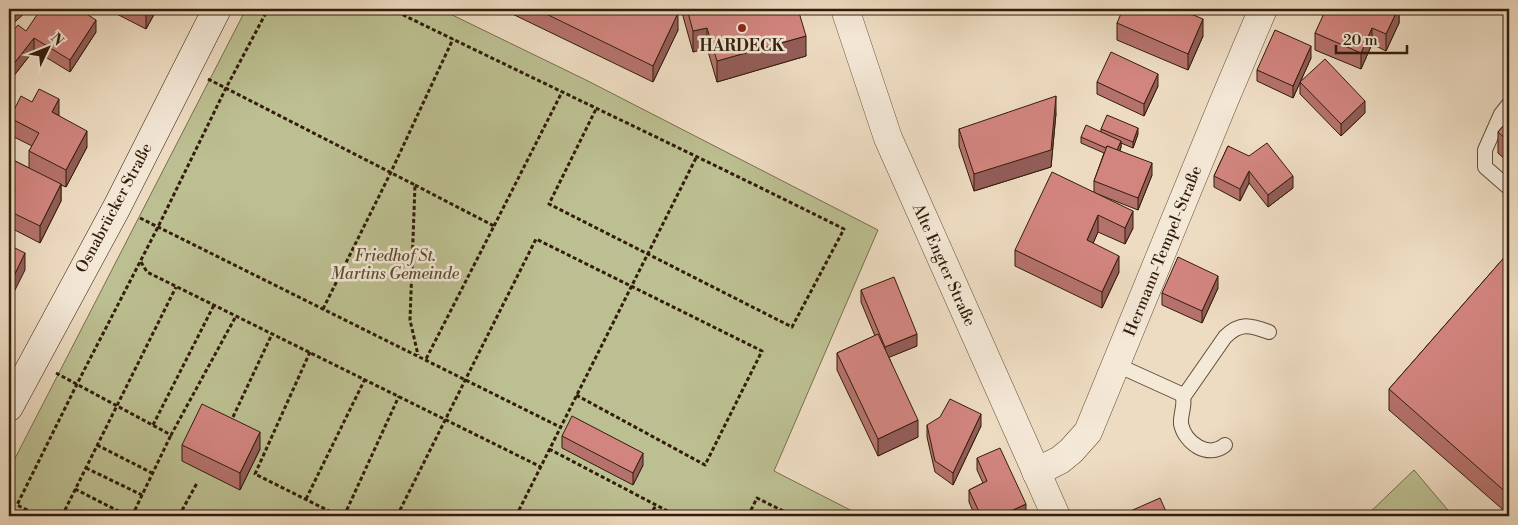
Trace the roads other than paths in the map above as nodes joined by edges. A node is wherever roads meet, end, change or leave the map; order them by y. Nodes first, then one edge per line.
1 (217, 9) edge
2 (845, 9) edge
3 (1263, 9) edge
4 (1509, 104) edge
5 (1509, 188) edge
6 (1269, 332) dead end
7 (1117, 365) junction
8 (1184, 396) junction
9 (9, 407) edge
10 (1225, 445) dead end
11 (1036, 472) junction
12 (1056, 516) edge

1 - 9 street, Osnabrücker Straße
2 - 11 street, Alte Engter Straße
3 - 7 street, Hermann-Tempel-Straße
4 - 5 lane
6 - 8 lane
7 - 8 lane
7 - 11 street, Hermann-Tempel-Straße
8 - 10 lane
11 - 12 street, Alte Engter Straße

